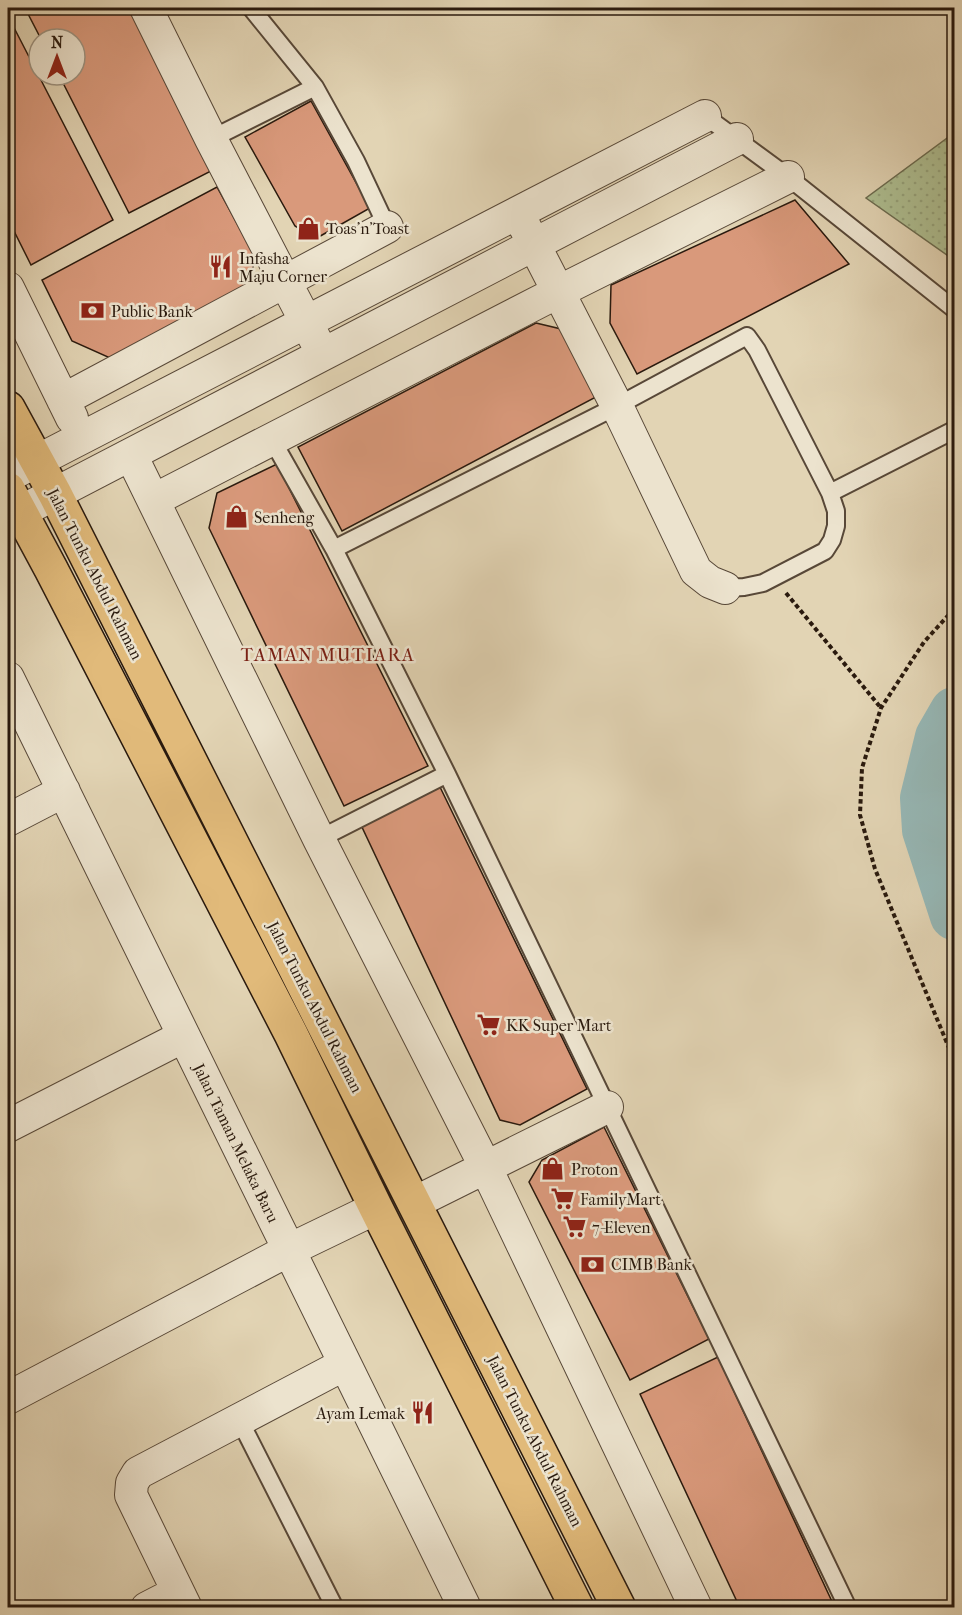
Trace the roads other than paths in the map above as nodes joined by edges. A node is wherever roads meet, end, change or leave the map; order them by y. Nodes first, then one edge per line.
1 (146, 8) edge
2 (251, 8) edge
3 (315, 87) junction
4 (705, 116) joint
5 (211, 139) junction
6 (736, 139) junction
7 (788, 177) junction
8 (518, 213) junction
9 (387, 227) joint
10 (534, 245) junction
11 (285, 281) junction
12 (8, 288) edge
13 (558, 292) junction
14 (954, 309) edge
15 (306, 322) junction
16 (323, 355) junction
17 (63, 400) junction
18 (617, 406) junction
19 (8, 408) edge
20 (954, 430) edge
21 (82, 438) junction
22 (271, 438) junction
23 (131, 454) junction
24 (37, 461) junction
25 (8, 476) edge
26 (830, 492) junction
27 (55, 494) junction
28 (154, 500) junction
29 (12, 504) edge
30 (334, 549) junction
31 (725, 588) joint
32 (9, 685) edge
33 (447, 774) junction
34 (64, 791) junction
35 (8, 820) edge
36 (319, 839) junction
37 (184, 1036) junction
38 (608, 1107) junction
39 (8, 1126) edge
40 (486, 1168) junction
41 (414, 1203) junction
42 (376, 1208) junction
43 (289, 1251) junction
44 (345, 1364) junction
45 (8, 1398) edge
46 (239, 1419) junction
47 (182, 1600) edge
48 (147, 1608) edge
49 (335, 1608) edge
50 (465, 1608) edge
51 (577, 1608) edge
52 (620, 1608) edge
53 (696, 1608) edge
54 (848, 1608) edge

1 - 5 street
2 - 3 lane
3 - 5 lane
3 - 9 lane
4 - 6 lane
4 - 8 street
5 - 11 street
6 - 7 lane
6 - 10 street
7 - 13 street
7 - 14 lane
8 - 10 street
8 - 15 street
9 - 11 street
10 - 13 street
10 - 16 street
11 - 15 street
11 - 17 street
12 - 17 street
13 - 18 street
13 - 22 street
15 - 16 street
15 - 21 street
16 - 23 street
17 - 21 street
18 - 26 lane
18 - 30 lane
18 - 31 street
19 - 24 main road, Jalan Tunku Abdul Rahman
20 - 26 lane
21 - 24 street
22 - 28 street
22 - 30 lane
23 - 27 street
23 - 28 street
24 - 25 street
24 - 27 main road, Jalan Tunku Abdul Rahman
26 - 31 lane
27 - 29 street
27 - 41 main road, Jalan Tunku Abdul Rahman
28 - 36 street
29 - 42 main road, Jalan Tunku Abdul Rahman
30 - 33 lane
32 - 34 street, Jalan Taman Melaka Baru
33 - 36 lane
33 - 38 lane
34 - 35 street
34 - 37 street, Jalan Taman Melaka Baru
36 - 40 street
37 - 39 street
37 - 43 street, Jalan Taman Melaka Baru
38 - 40 street
38 - 54 lane
40 - 41 street
40 - 53 street
41 - 52 main road, Jalan Tunku Abdul Rahman
42 - 43 street
42 - 51 main road, Jalan Tunku Abdul Rahman
43 - 44 street, Jalan Taman Melaka Baru
43 - 45 street
44 - 46 street
44 - 50 street, Jalan Taman Melaka Baru
46 - 47 street
46 - 49 lane
47 - 48 street

